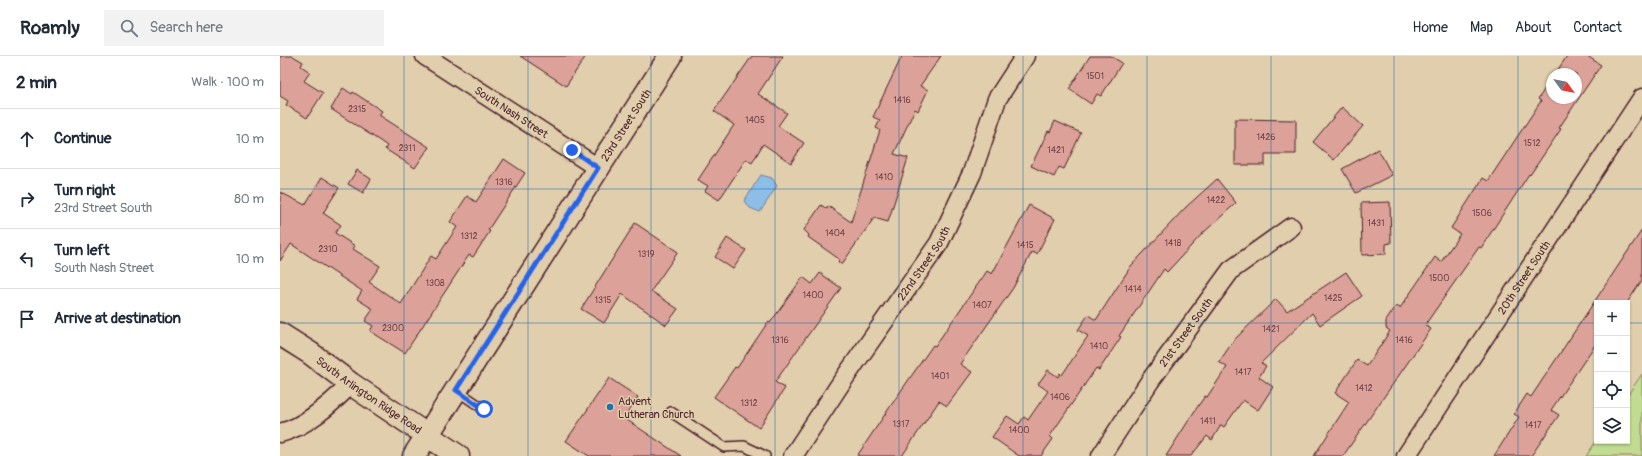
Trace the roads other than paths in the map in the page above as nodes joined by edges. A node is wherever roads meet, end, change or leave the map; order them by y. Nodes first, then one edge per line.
1 (425, 56) edge
2 (670, 56) edge
3 (1025, 56) edge
4 (1642, 98) edge
5 (598, 168) junction
6 (1291, 227) dead end
7 (280, 334) edge
8 (351, 384) junction
9 (456, 390) junction
10 (484, 409) dead end
11 (671, 412) dead end
12 (280, 434) edge
13 (427, 435) junction
14 (414, 456) edge
15 (458, 456) edge
16 (765, 456) edge
17 (793, 456) edge
18 (1101, 456) edge
19 (1406, 456) edge

1 - 5 street, South Nash Street
2 - 5 street, 23rd Street South
3 - 17 street, 22nd Street South
4 - 19 street, 20th Street South
5 - 9 street, 23rd Street South
6 - 18 street, 21st Street South
7 - 8 street, South Arlington Ridge Road
8 - 12 street
8 - 13 street, South Arlington Ridge Road
9 - 10 lane
9 - 13 street, 23rd Street South
11 - 16 lane
13 - 14 street, 23rd Street South
13 - 15 street, South Arlington Ridge Road

